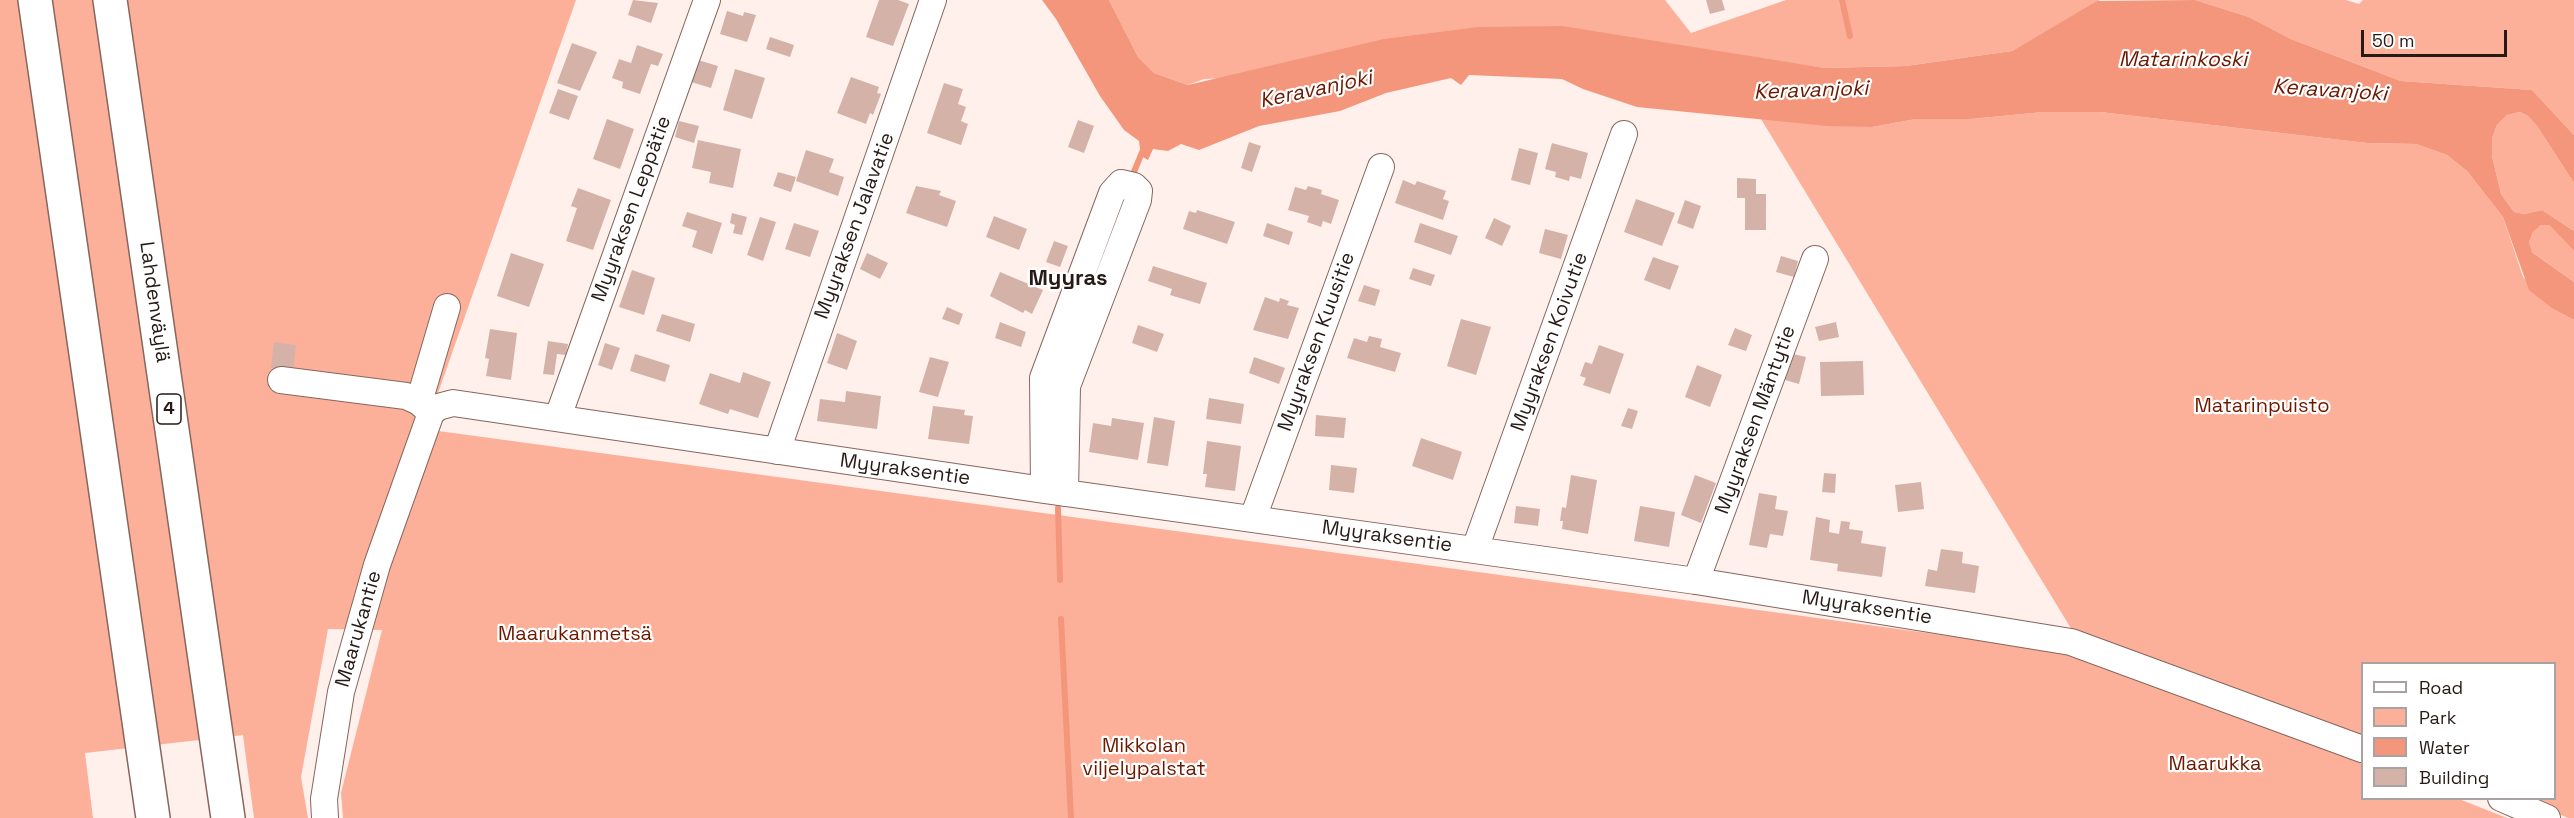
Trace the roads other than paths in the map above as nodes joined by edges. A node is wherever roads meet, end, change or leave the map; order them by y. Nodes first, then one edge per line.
1 (34, 0) edge
2 (110, 0) edge
3 (707, 0) edge
4 (933, 0) edge
5 (1624, 134) dead end
6 (1381, 166) dead end
7 (1815, 259) dead end
8 (447, 307) dead end
9 (281, 380) dead end
10 (425, 408) junction
11 (558, 417) junction
12 (777, 451) junction
13 (1055, 491) junction
14 (1254, 518) junction
15 (1474, 549) junction
16 (1696, 581) junction
17 (2361, 749) edge
18 (2506, 800) edge
19 (153, 818) edge
20 (228, 818) edge
21 (325, 818) edge
22 (2547, 818) edge

1 - 19 highway
2 - 20 highway, Lahdenväylä / 4
3 - 11 street, Myyraksen Leppätie
4 - 12 street, Myyraksen Jalavatie
5 - 15 street, Myyraksen Koivutie
6 - 14 street, Myyraksen Kuusitie
7 - 16 street, Myyraksen Mäntytie
8 - 10 street
9 - 10 street
10 - 11 street, Myyraksentie
10 - 21 street, Maarukantie
11 - 12 street, Myyraksentie
12 - 13 street, Myyraksentie
13 - 13 street
13 - 14 street, Myyraksentie
14 - 15 street, Myyraksentie
15 - 16 street, Myyraksentie
16 - 17 street, Myyraksentie
18 - 22 street

